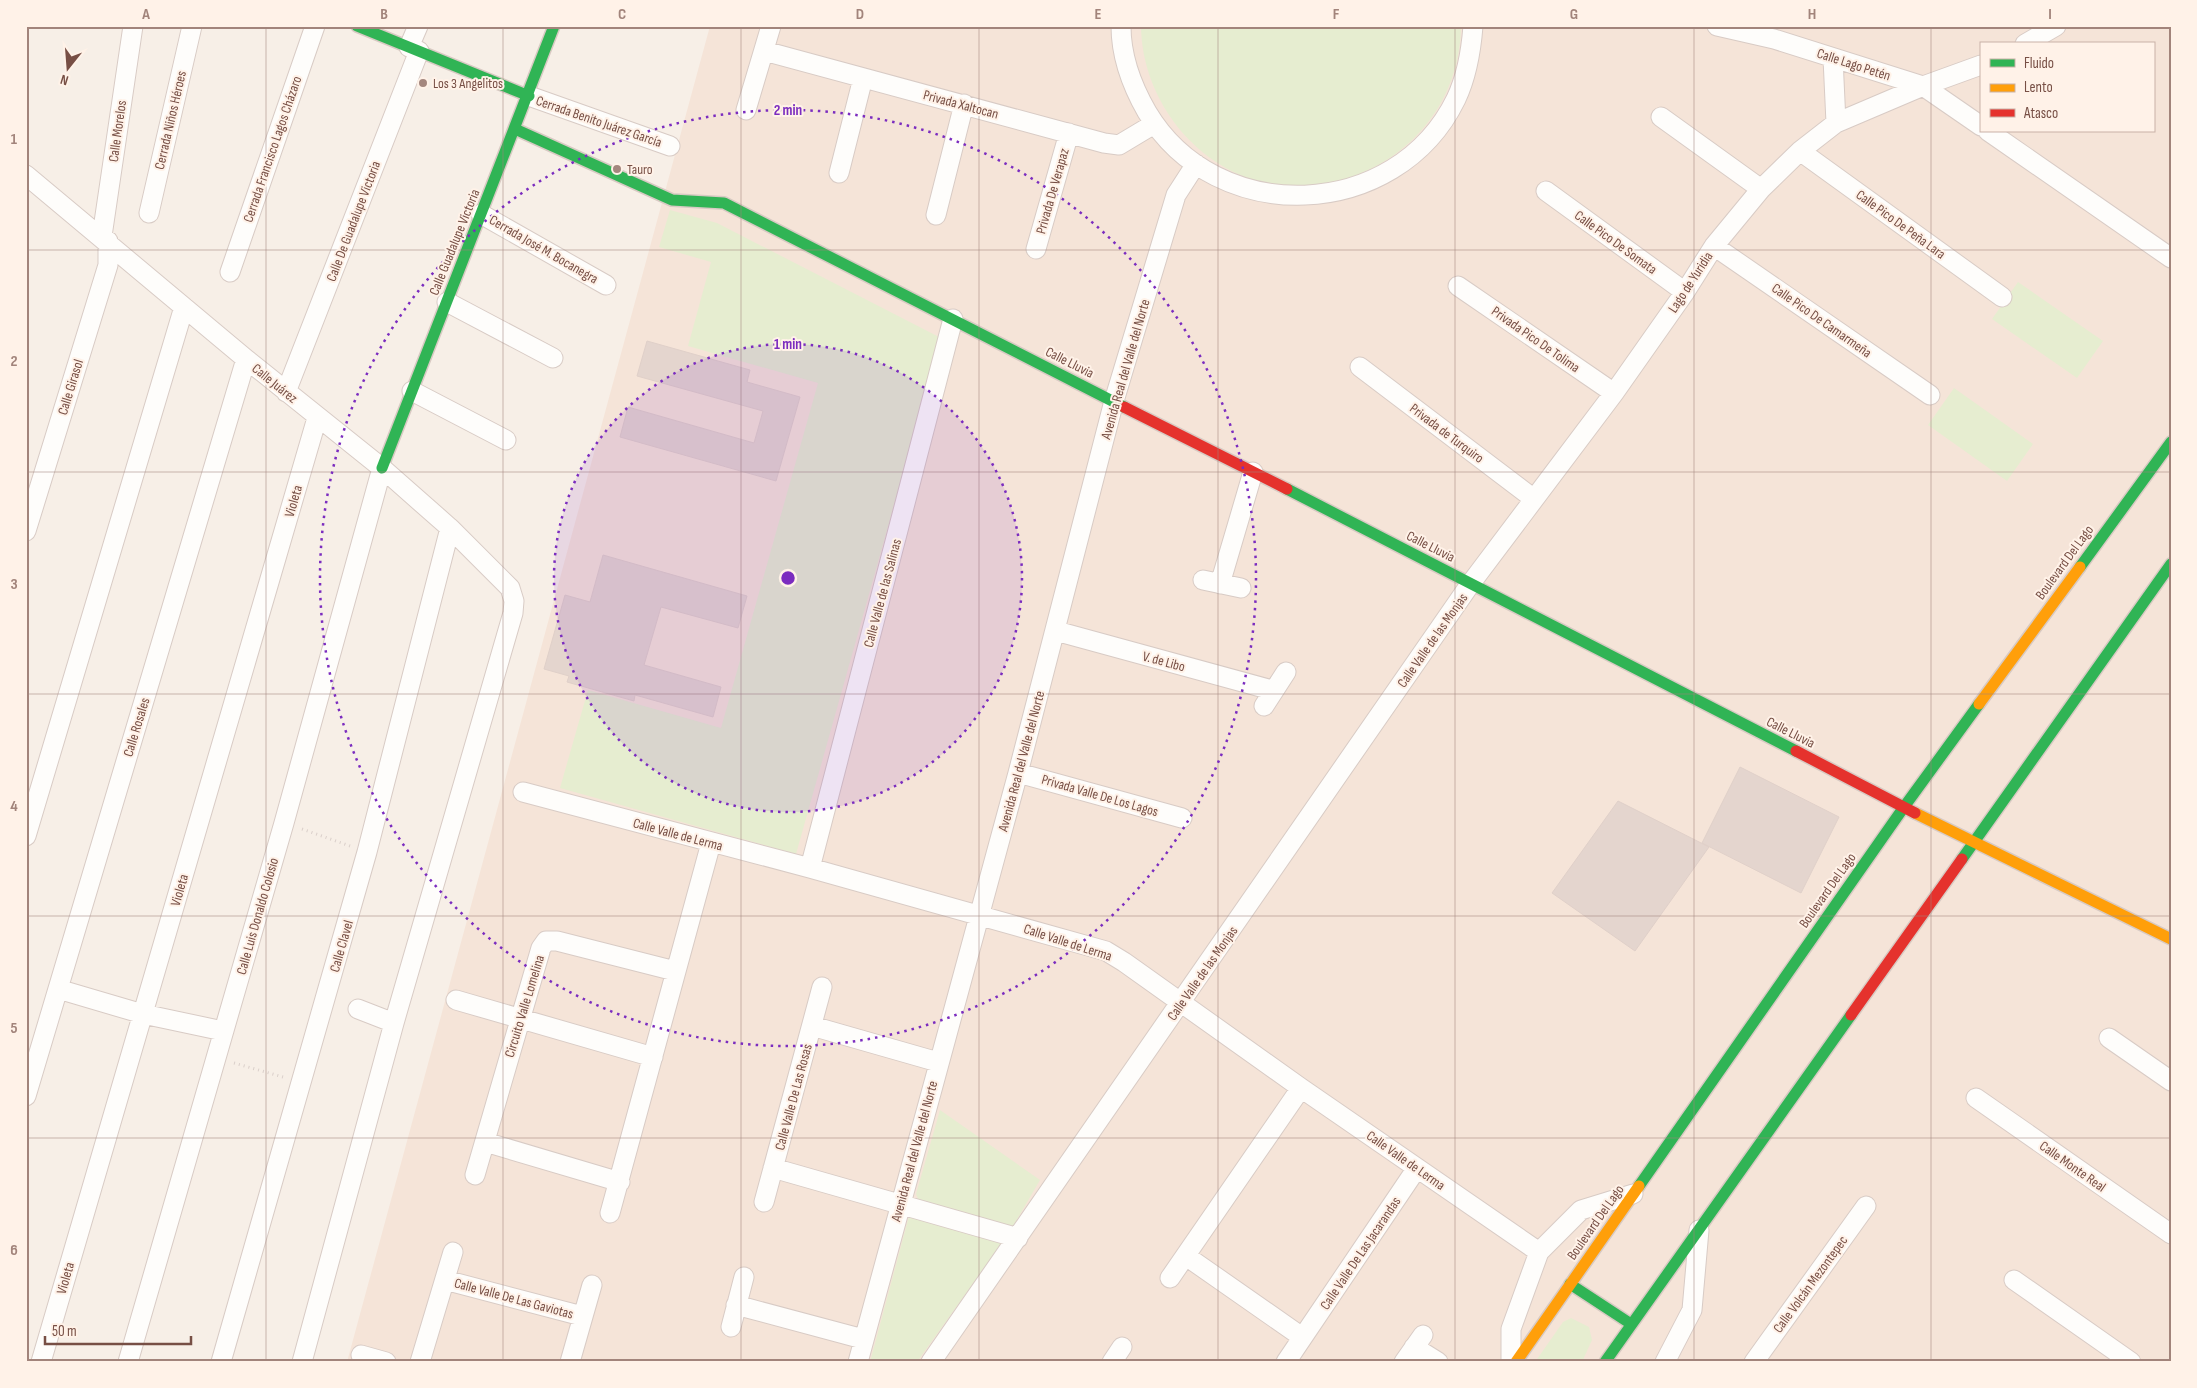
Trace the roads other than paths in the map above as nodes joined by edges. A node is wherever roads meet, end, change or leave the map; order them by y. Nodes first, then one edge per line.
1 (133, 26) edge
2 (192, 26) edge
3 (315, 26) edge
4 (357, 26) edge
5 (418, 26) edge
6 (554, 26) edge
7 (771, 26) edge
8 (1473, 26) edge
9 (1717, 26) edge
10 (2056, 26) edge
11 (1118, 27) edge
12 (1776, 33) edge
13 (2028, 42) edge
14 (414, 49) junction
15 (764, 51) junction
16 (1833, 58) junction
17 (1980, 65) edge
18 (863, 78) junction
19 (1922, 86) junction
20 (528, 96) junction
21 (964, 104) junction
22 (746, 110) dead end
23 (1661, 118) dead end
24 (1836, 123) junction
25 (1154, 124) junction
26 (1980, 125) edge
27 (515, 129) junction
28 (1989, 132) edge
29 (1069, 133) junction
30 (670, 146) dead end
31 (1800, 151) junction
32 (1196, 164) junction
33 (839, 173) dead end
34 (26, 175) edge
35 (1761, 189) junction
36 (1546, 191) dead end
37 (149, 213) dead end
38 (482, 214) junction
39 (936, 214) dead end
40 (105, 239) junction
41 (1714, 246) junction
42 (1036, 249) dead end
43 (2171, 258) edge
44 (230, 272) dead end
45 (606, 285) dead end
46 (1458, 286) dead end
47 (1685, 292) junction
48 (2002, 297) dead end
49 (447, 302) junction
50 (184, 307) junction
51 (953, 319) junction
52 (553, 358) dead end
53 (246, 359) junction
54 (1360, 366) dead end
55 (412, 391) junction
56 (286, 392) junction
57 (1614, 393) junction
58 (1930, 395) dead end
59 (1114, 401) junction
60 (317, 418) junction
61 (506, 440) dead end
62 (2171, 442) edge
63 (382, 468) junction
64 (1253, 472) junction
65 (1534, 499) junction
66 (450, 528) junction
67 (26, 532) edge
68 (2171, 564) edge
69 (1472, 583) junction
70 (1241, 588) dead end
71 (1056, 631) junction
72 (1286, 672) dead end
73 (1018, 773) junction
74 (523, 792) dead end
75 (1904, 807) junction
76 (1182, 818) dead end
77 (26, 836) edge
78 (1974, 841) junction
79 (711, 843) junction
80 (810, 868) junction
81 (980, 915) junction
82 (2171, 939) edge
83 (676, 971) junction
84 (822, 987) dead end
85 (58, 989) junction
86 (456, 1000) dead end
87 (1181, 1002) junction
88 (358, 1009) dead end
89 (143, 1014) junction
90 (519, 1019) junction
91 (394, 1023) junction
92 (812, 1026) junction
93 (223, 1031) junction
94 (2109, 1038) dead end
95 (653, 1058) junction
96 (938, 1062) junction
97 (2171, 1081) edge
98 (1301, 1088) junction
99 (26, 1096) edge
100 (1976, 1098) dead end
101 (485, 1142) junction
102 (773, 1168) junction
103 (1417, 1168) junction
104 (475, 1175) dead end
105 (620, 1182) junction
106 (1633, 1194) junction
107 (764, 1202) dead end
108 (900, 1204) junction
109 (1866, 1206) dead end
110 (610, 1213) dead end
111 (1700, 1226) junction
112 (2171, 1234) edge
113 (1018, 1238) junction
114 (452, 1252) dead end
115 (1539, 1252) junction
116 (1186, 1256) junction
117 (744, 1278) dead end
118 (1170, 1278) dead end
119 (445, 1280) junction
120 (2014, 1280) dead end
121 (1570, 1284) junction
122 (592, 1285) dead end
123 (736, 1305) junction
124 (582, 1316) junction
125 (1631, 1324) junction
126 (731, 1327) dead end
127 (1302, 1337) junction
128 (864, 1339) junction
129 (1414, 1348) edge
130 (361, 1355) dead end
131 (1668, 1361) edge
132 (41, 1362) edge
133 (128, 1362) edge
134 (221, 1362) edge
135 (302, 1362) edge
136 (386, 1362) edge
137 (420, 1362) edge
138 (570, 1362) edge
139 (858, 1362) edge
140 (931, 1362) edge
141 (1286, 1362) edge
142 (1438, 1362) edge
143 (1511, 1362) edge
144 (1516, 1362) edge
145 (1605, 1362) edge
146 (1754, 1362) edge
147 (2131, 1362) edge

1 - 40 street, Calle Morelos
2 - 37 street, Cerrada Niños Héroes
3 - 44 street, Cerrada Francisco Lagos Cházaro
4 - 14 street
5 - 14 street, Calle De Guadalupe Victoria
6 - 20 street, Calle Guadalupe Victoria
7 - 15 street
8 - 32 street
9 - 12 street, Calle Lago Petén
10 - 13 street
11 - 25 street
12 - 16 street, Calle Lago Petén
14 - 20 street
14 - 56 street, Calle De Guadalupe Victoria
15 - 18 street, Privada Xaltocan
15 - 22 street
16 - 19 street, Calle Lago Petén
16 - 24 street
17 - 19 street, Lago de Yuridia
18 - 21 street, Privada Xaltocan
18 - 33 street
19 - 24 street, Lago de Yuridia
19 - 26 street, Calle Lago Petén
20 - 27 street, Calle Guadalupe Victoria
20 - 30 street, Cerrada Benito Juárez García
21 - 29 street, Privada Xaltocan
21 - 39 street
23 - 35 street
24 - 31 street, Lago de Yuridia
25 - 29 street, Privada Xaltocan
25 - 32 street
27 - 38 street, Calle Guadalupe Victoria
27 - 51 street, Calle Lluvia
28 - 43 street
29 - 42 street, Privada De Verapaz
31 - 35 street, Lago de Yuridia
31 - 48 street, Calle Pico De Peña Lara
32 - 59 street, Avenida Real del Valle del Norte
34 - 40 street, Calle Juárez
35 - 41 street, Lago de Yuridia
36 - 47 street, Calle Pico De Somata
38 - 45 street, Cerrada José M. Bocanegra
38 - 49 street, Calle Guadalupe Victoria
40 - 50 street, Calle Juárez
40 - 67 street, Calle Girasol
41 - 47 street, Lago de Yuridia
41 - 58 street, Calle Pico De Camarmeña
46 - 57 street, Privada Pico De Tolima
47 - 57 street, Lago de Yuridia
49 - 52 street
49 - 55 street, Calle Guadalupe Victoria
50 - 53 street, Calle Juárez
50 - 77 street
51 - 59 street, Calle Lluvia
51 - 80 street, Calle Valle de las Salinas
53 - 56 street, Calle Juárez
53 - 85 street, Calle Rosales
54 - 65 street, Privada de Turquiro
55 - 61 street
55 - 63 street, Calle Guadalupe Victoria
56 - 60 street, Calle Juárez
57 - 65 street, Lago de Yuridia
59 - 64 street, Calle Lluvia
59 - 71 street, Avenida Real del Valle del Norte
60 - 63 street, Calle Juárez
60 - 89 street, Violeta
62 - 75 street, Boulevard Del Lago
63 - 66 street, Calle Juárez
63 - 93 street, Calle Luis Donaldo Colosio
64 - 69 street, Calle Lluvia
64 - 70 street
65 - 69 street, Lago de Yuridia
66 - 91 street, Calle Juárez
66 - 134 street, Calle Clavel
68 - 78 street
69 - 75 street, Calle Lluvia
69 - 87 street, Calle Valle de las Monjas
71 - 72 street, V. de Libo
71 - 73 street, Avenida Real del Valle del Norte
73 - 76 street, Privada Valle De Los Lagos
73 - 81 street, Avenida Real del Valle del Norte
74 - 79 street, Calle Valle de Lerma
75 - 78 street, Calle Lluvia
75 - 106 street, Boulevard Del Lago
78 - 82 street, Calle Lluvia
78 - 111 street
79 - 80 street, Calle Valle de Lerma
79 - 83 street
80 - 81 street, Calle Valle de Lerma
81 - 87 street, Calle Valle de Lerma
81 - 96 street, Avenida Real del Valle del Norte
83 - 90 street, Circuito Valle Lomelina
83 - 95 street
84 - 92 street, Calle Valle De Las Rosas
85 - 89 street
85 - 99 street, Calle Rosales
86 - 90 street
87 - 98 street, Calle Valle de Lerma
87 - 113 street, Calle Valle de las Monjas
88 - 91 street
89 - 93 street
89 - 132 street, Violeta
90 - 95 street
90 - 101 street, Circuito Valle Lomelina
91 - 135 street
92 - 96 street, Calle Valle De Las Rosas
92 - 102 street, Calle Valle De Las Rosas
93 - 133 street, Calle Luis Donaldo Colosio
94 - 97 street
95 - 105 street
96 - 108 street, Avenida Real del Valle del Norte
98 - 103 street, Calle Valle de Lerma
98 - 116 street
100 - 112 street, Calle Monte Real
101 - 104 street, Circuito Valle Lomelina
101 - 105 street
102 - 107 street, Calle Valle De Las Rosas
102 - 108 street, Calle Valle De Las Rosas
103 - 115 street, Calle Valle de Lerma
103 - 127 street, Calle Valle De Las Jacarandas
105 - 110 street
106 - 115 street
106 - 121 street, Boulevard Del Lago
108 - 113 street, Calle Valle De Las Rosas
108 - 128 street, Avenida Real del Valle del Norte
109 - 146 street, Calle Volcán Mezontepec
111 - 125 street
111 - 131 street
113 - 140 street, Calle Valle de las Monjas
114 - 119 street, Calle Valle De Las Gaviotas
115 - 143 street
116 - 118 street
116 - 127 street
117 - 123 street
119 - 124 street, Calle Valle De Las Gaviotas
119 - 137 street, Calle Valle De Las Gaviotas
120 - 147 street
121 - 125 street
121 - 144 street, Boulevard Del Lago
122 - 124 street, Calle Valle De Las Gaviotas
123 - 126 street
123 - 128 street
124 - 138 street, Calle Valle De Las Gaviotas
125 - 145 street
127 - 141 street, Calle Valle De Las Jacarandas
128 - 139 street, Avenida Real del Valle del Norte
129 - 142 street
130 - 136 street

